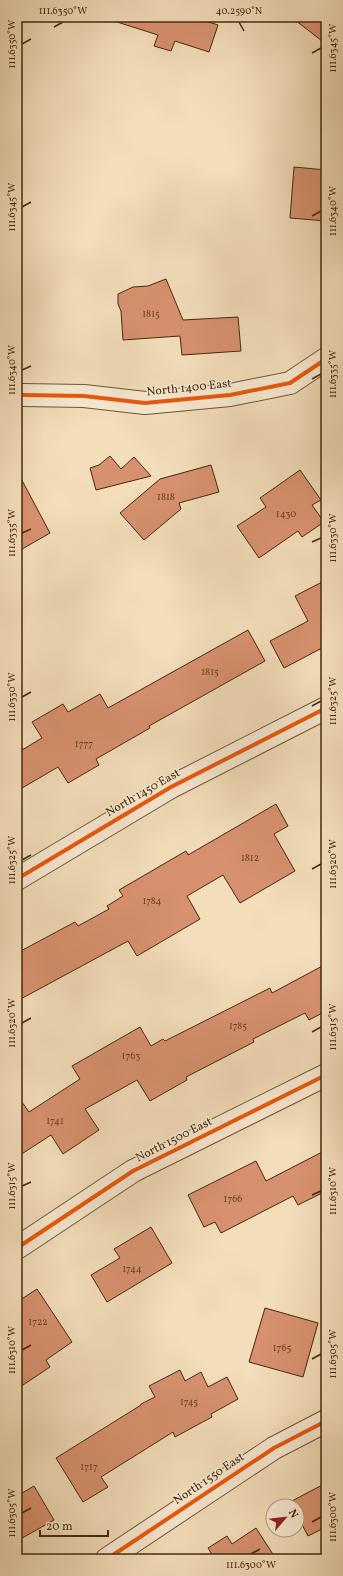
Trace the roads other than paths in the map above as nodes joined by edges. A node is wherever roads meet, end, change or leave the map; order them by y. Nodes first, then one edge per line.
1 (326, 359) edge
2 (23, 395) dead end
3 (326, 708) edge
4 (17, 880) edge
5 (326, 1075) edge
6 (17, 1248) edge
7 (326, 1422) edge
8 (107, 1559) edge

1 - 2 street, North 1400 East
3 - 4 street, North 1450 East
5 - 6 street, North 1500 East
7 - 8 street, North 1550 East

